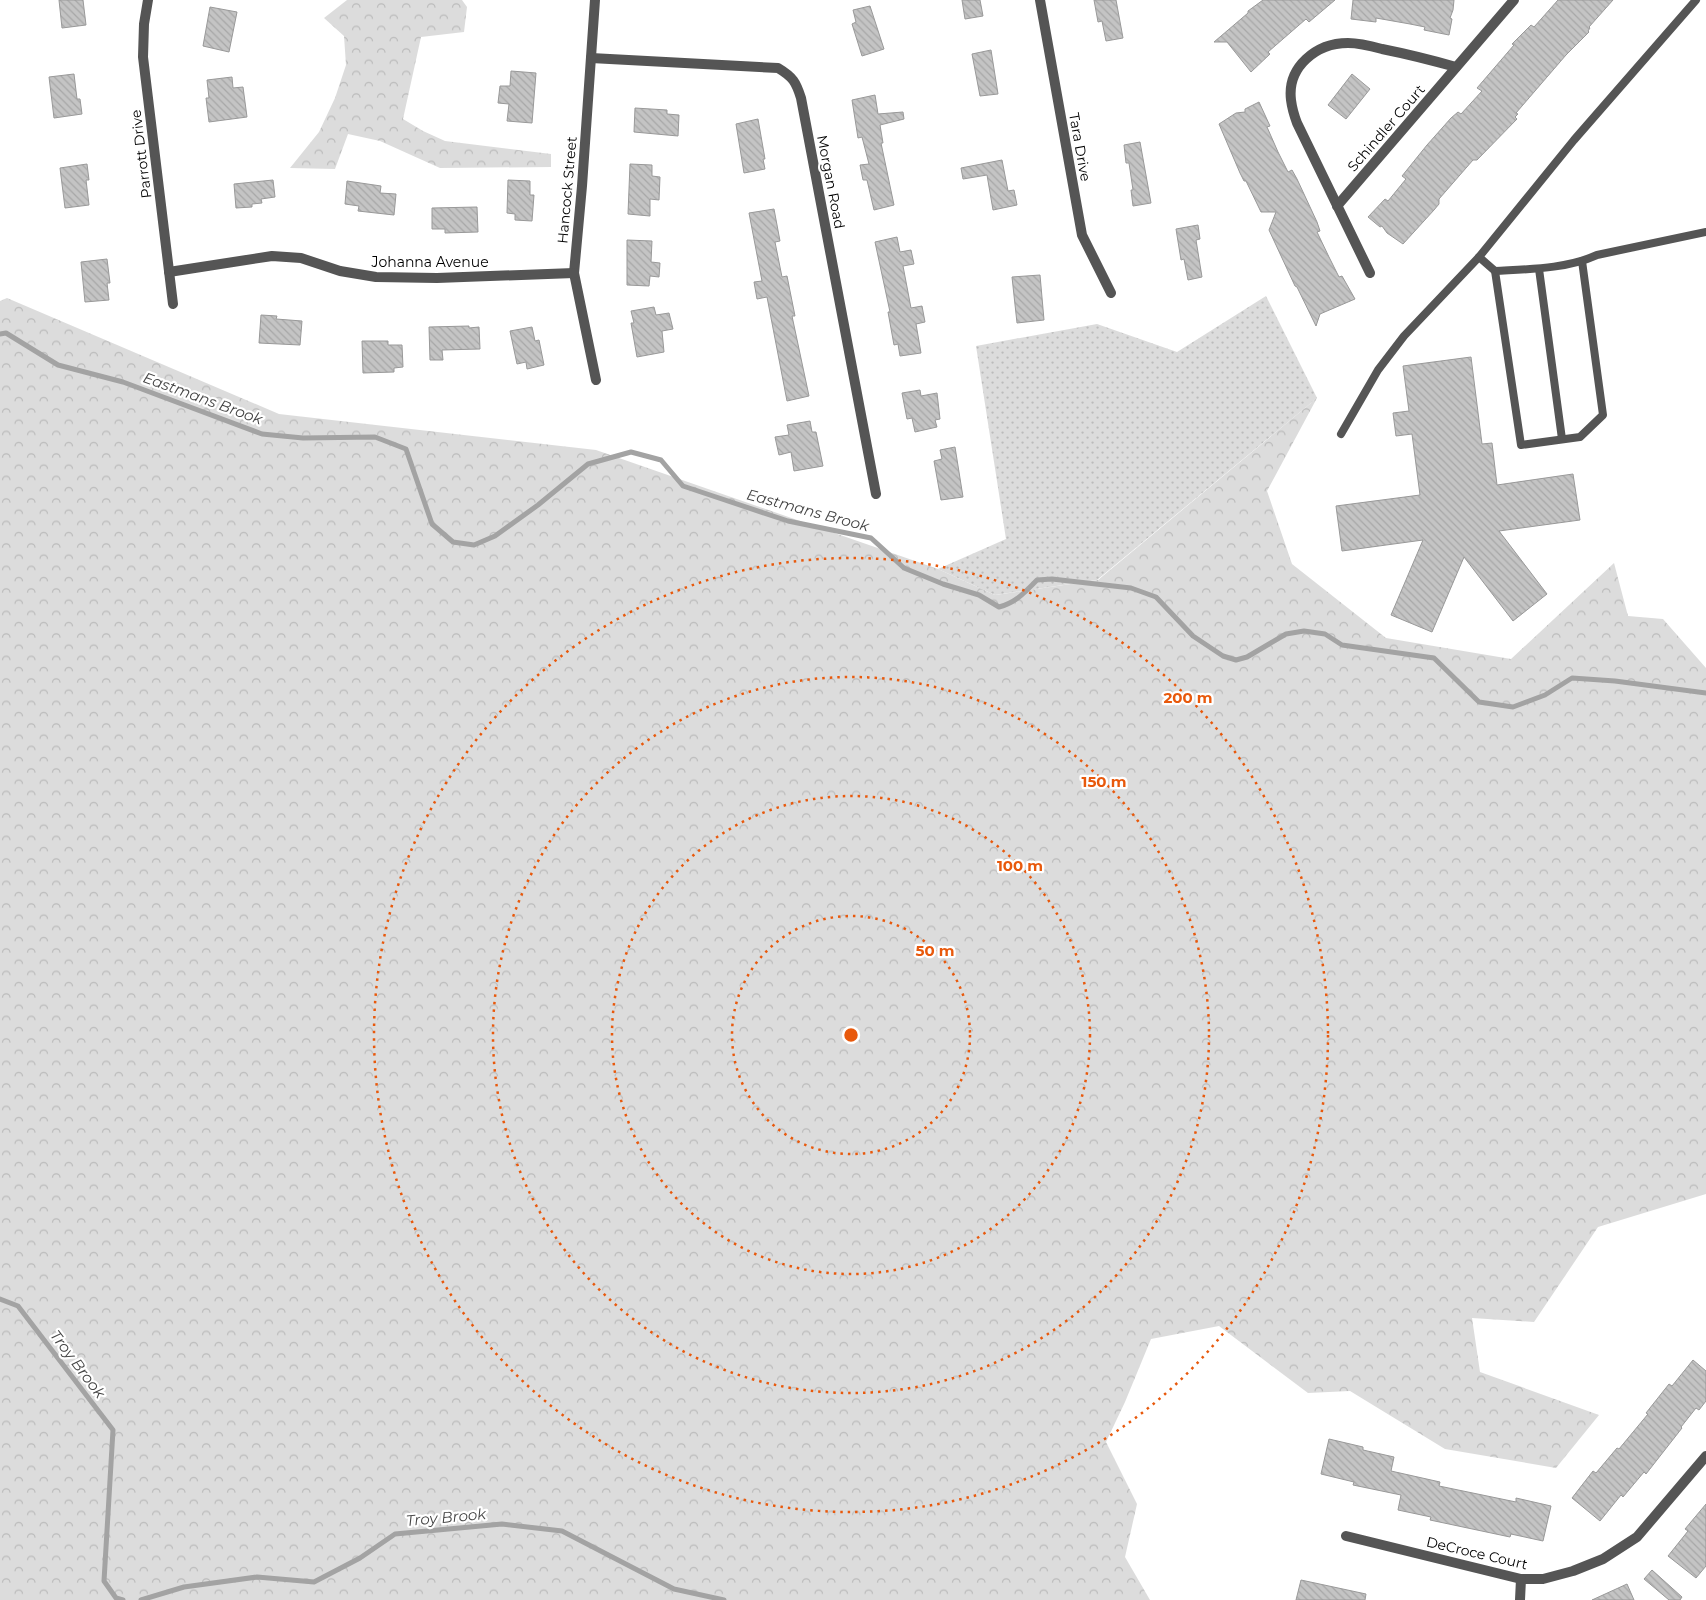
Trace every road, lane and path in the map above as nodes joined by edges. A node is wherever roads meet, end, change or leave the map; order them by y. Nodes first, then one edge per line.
1 (148, 0) edge
2 (595, 0) edge
3 (1040, 0) edge
4 (1514, 0) edge
5 (1696, 0) edge
6 (591, 58) junction
7 (1456, 67) junction
8 (1337, 206) junction
9 (1706, 232) edge
10 (1479, 258) junction
11 (1582, 261) junction
12 (1539, 269) junction
13 (1495, 271) junction
14 (169, 272) junction
15 (574, 273) junction
16 (1370, 273) dead end
17 (1111, 293) dead end
18 (173, 304) dead end
19 (596, 380) dead end
20 (1341, 434) dead end
21 (1562, 439) junction
22 (876, 494) dead end
23 (1706, 1456) edge
24 (1346, 1536) dead end
25 (1521, 1579) junction
26 (1520, 1600) edge

1 - 14 street, Parrott Drive
2 - 6 street, Hancock Street
3 - 17 street, Tara Drive
4 - 7 street, Schindler Court
5 - 10 lane
6 - 15 street, Hancock Street
6 - 22 street, Morgan Road
7 - 8 street, Schindler Court
7 - 8 street
8 - 16 street
9 - 11 lane
10 - 13 lane
10 - 20 lane
11 - 12 lane
11 - 21 lane
12 - 13 lane
12 - 21 lane
13 - 21 lane
14 - 15 street, Johanna Avenue
14 - 18 street, Parrott Drive
15 - 19 street, Hancock Street
23 - 25 street, DeCroce Court
24 - 25 street, DeCroce Court
25 - 26 street

